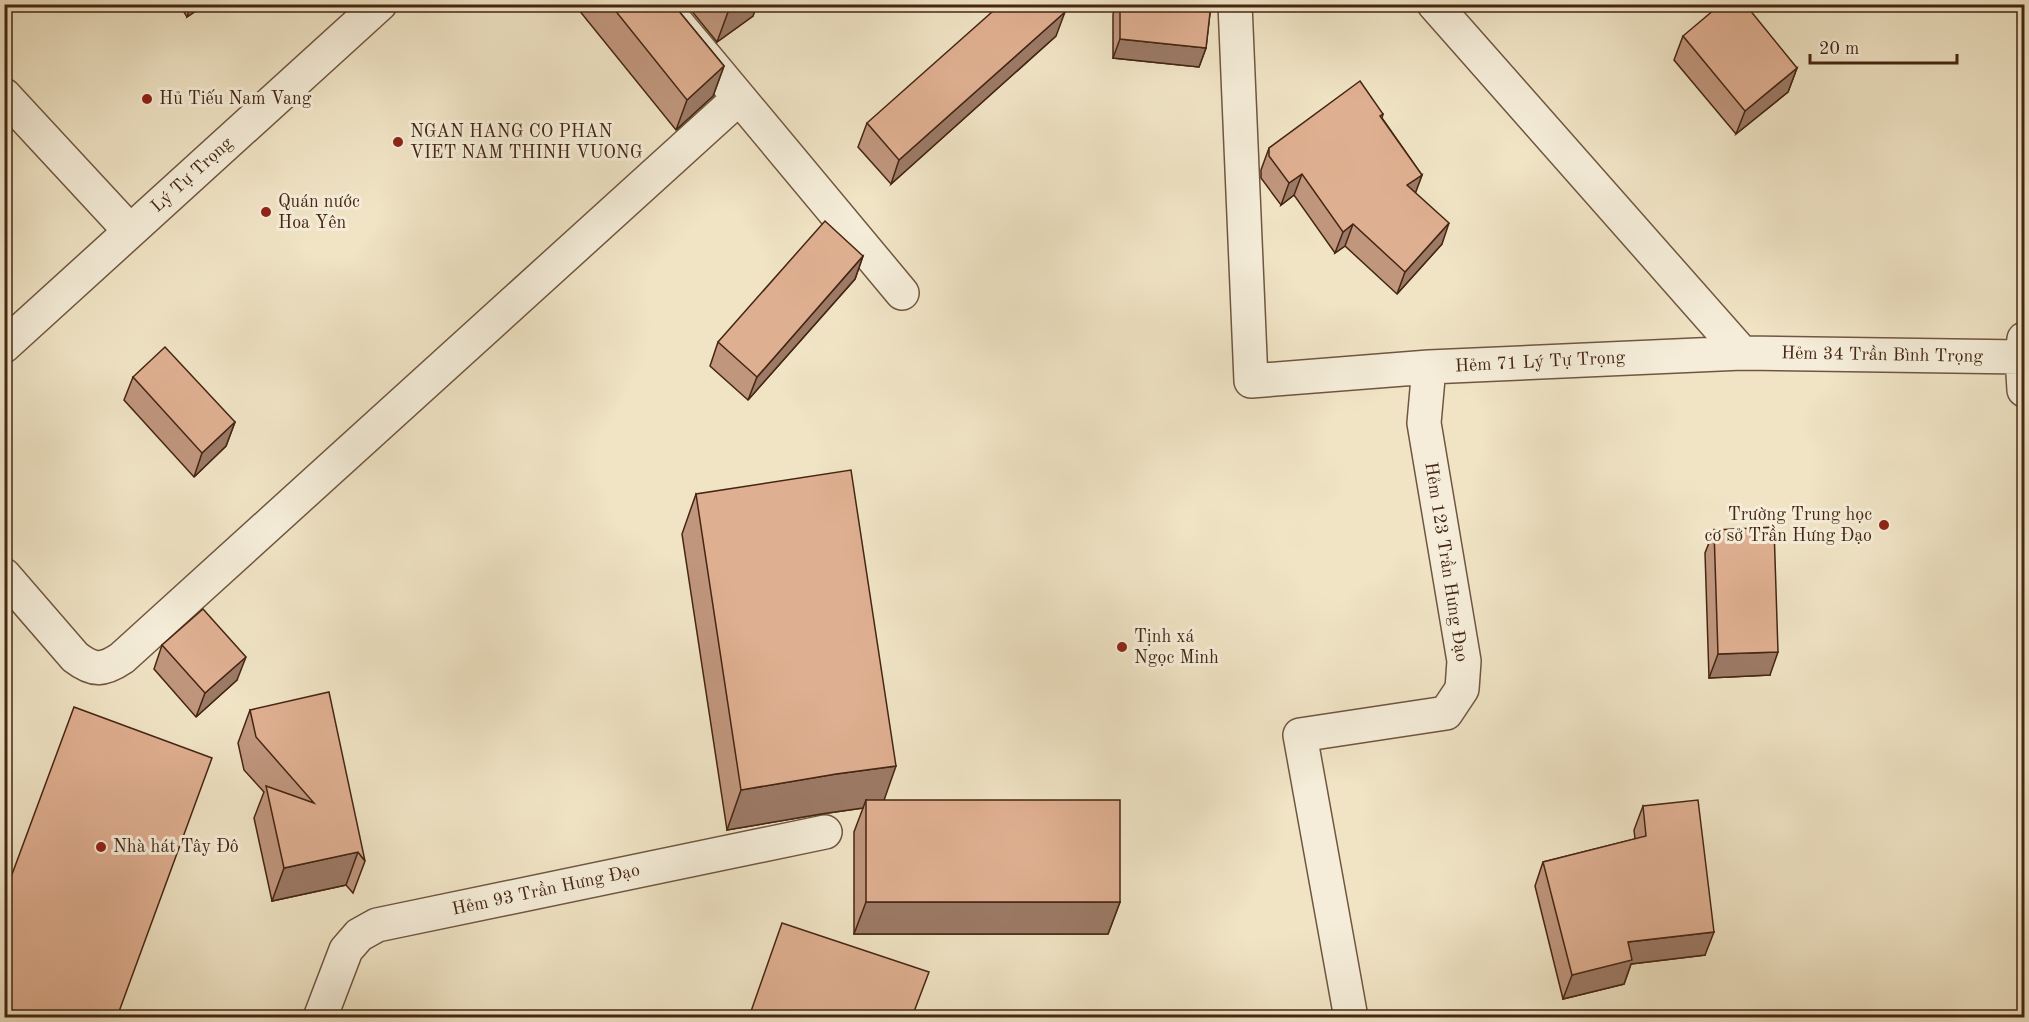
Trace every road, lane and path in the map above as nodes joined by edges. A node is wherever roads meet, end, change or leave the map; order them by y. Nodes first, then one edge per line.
1 (380, 4) edge
2 (661, 4) edge
3 (1235, 4) edge
4 (1434, 4) edge
5 (4, 95) edge
6 (739, 98) junction
7 (130, 231) junction
8 (902, 293) dead end
9 (4, 346) edge
10 (2023, 348) edge
11 (1742, 353) junction
12 (1429, 367) junction
13 (2025, 390) edge
14 (4, 575) edge
15 (825, 832) dead end
16 (320, 1017) edge
17 (1351, 1017) edge

1 - 7 street, Lý Tự Trọng
2 - 6 street
3 - 12 street, Hẻm 71 Lý Tự Trọng
4 - 11 street
5 - 7 street
6 - 8 street
6 - 14 street
7 - 9 street, Lý Tự Trọng
10 - 11 street, Hẻm 34 Trần Bình Trọng
10 - 13 street
11 - 12 street, Hẻm 71 Lý Tự Trọng
12 - 17 street, Hẻm 123 Trần Hưng Đạo
15 - 16 street, Hẻm 93 Trần Hưng Đạo

